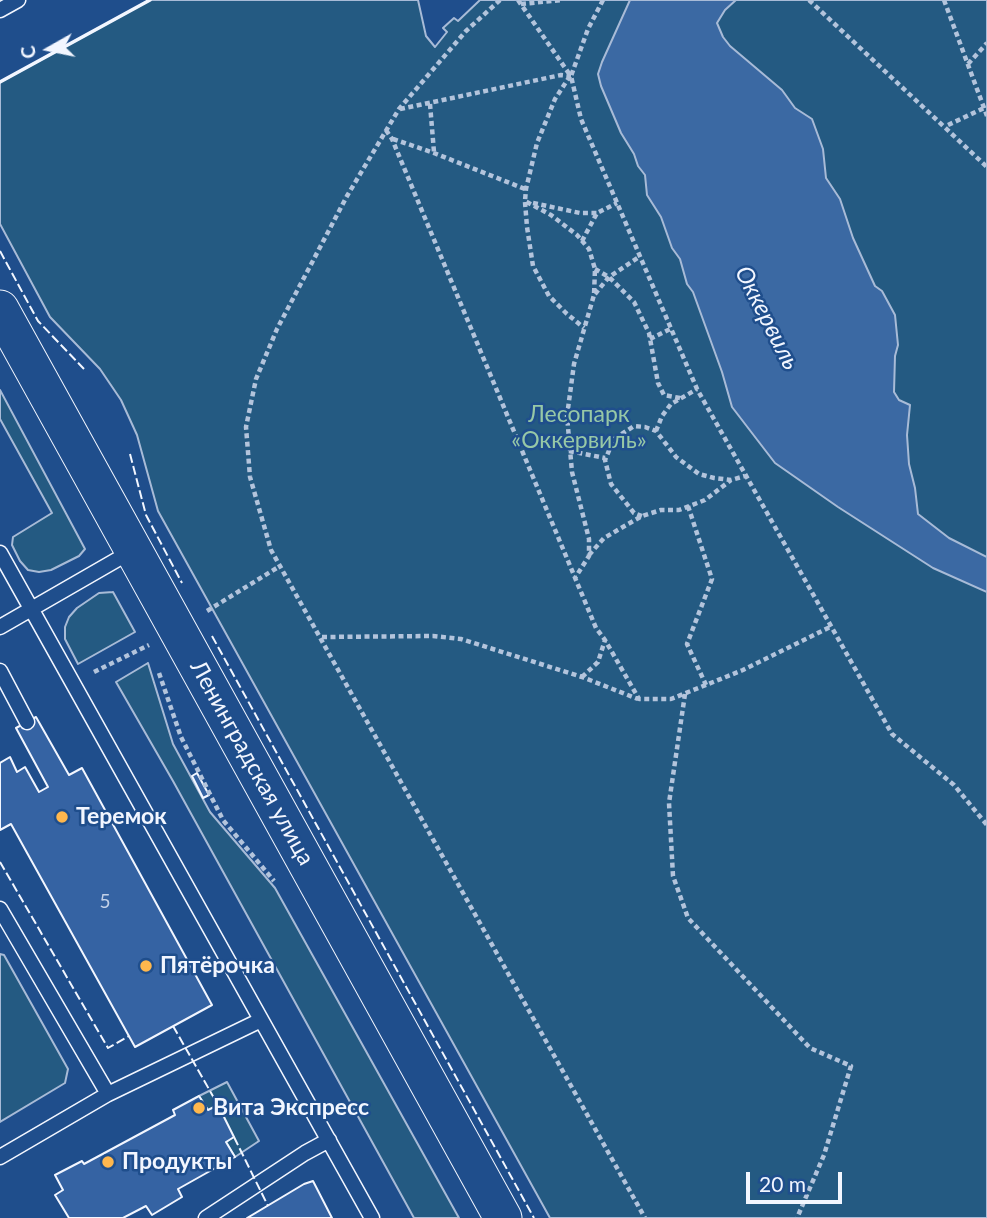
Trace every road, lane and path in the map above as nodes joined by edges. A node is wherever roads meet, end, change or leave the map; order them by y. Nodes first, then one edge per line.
1 (18, 0) edge
2 (500, 0) edge
3 (562, 0) edge
4 (603, 0) edge
5 (809, 0) edge
6 (944, 0) edge
7 (519, 2) edge
8 (0, 10) edge
9 (986, 45) edge
10 (968, 64) junction
11 (570, 76) junction
12 (430, 104) junction
13 (984, 108) junction
14 (399, 109) junction
15 (987, 116) edge
16 (948, 125) dead end
17 (386, 130) junction
18 (392, 139) junction
19 (434, 153) junction
20 (987, 167) edge
21 (526, 189) junction
22 (525, 201) junction
23 (617, 203) junction
24 (597, 214) junction
25 (582, 241) junction
26 (639, 257) junction
27 (595, 269) junction
28 (609, 277) junction
29 (594, 295) junction
30 (0, 309) edge
31 (584, 328) junction
32 (670, 329) junction
33 (650, 339) junction
34 (697, 389) junction
35 (680, 398) junction
36 (656, 431) junction
37 (569, 451) junction
38 (605, 458) junction
39 (745, 476) junction
40 (731, 480) junction
41 (688, 506) junction
42 (642, 516) junction
43 (134, 551) junction
44 (0, 553) edge
45 (589, 556) junction
46 (280, 566) junction
47 (575, 579) junction
48 (31, 609) junction
49 (206, 612) dead end
50 (832, 626) junction
51 (0, 627) edge
52 (322, 637) junction
53 (605, 639) junction
54 (150, 645) dead end
55 (0, 671) edge
56 (85, 676) dead end
57 (582, 677) junction
58 (706, 685) junction
59 (685, 694) junction
60 (639, 699) junction
61 (27, 722) dead end
62 (987, 825) edge
63 (0, 909) edge
64 (261, 1020) junction
65 (108, 1094) junction
66 (329, 1140) junction
67 (0, 1157) edge
68 (206, 1218) edge
69 (372, 1218) edge
70 (503, 1218) edge
71 (645, 1218) edge
72 (797, 1218) edge

1 - 8 lane
2 - 14 path
3 - 7 path
4 - 11 path
5 - 20 path
6 - 10 path
7 - 11 path
9 - 10 path
10 - 13 path
11 - 12 path
11 - 21 path
11 - 23 path
12 - 14 path
12 - 19 path
13 - 15 path
13 - 16 path
14 - 17 path
17 - 18 path
17 - 46 path
18 - 19 path
18 - 47 path
19 - 21 path
21 - 22 path
22 - 24 path
22 - 25 path
22 - 31 path
23 - 24 path
23 - 26 path
24 - 25 path
25 - 27 path
26 - 28 path
26 - 32 path
27 - 28 path
27 - 29 path
28 - 29 path
28 - 33 path
29 - 31 path
30 - 43 street, Ленинградская улица
31 - 37 path
32 - 33 path
32 - 34 path
33 - 35 path
34 - 35 path
34 - 39 path
35 - 36 path
36 - 38 path
36 - 40 path
37 - 38 path
37 - 45 path
38 - 42 path
39 - 40 path
39 - 50 path
40 - 41 path
41 - 42 path
41 - 58 path
42 - 45 path
43 - 48 lane
43 - 70 street, Ленинградская улица
44 - 48 lane
45 - 47 path
46 - 49 path
46 - 52 path
47 - 53 path
48 - 51 lane
48 - 64 lane
50 - 58 path
50 - 62 path
52 - 57 path
52 - 71 path
53 - 57 path
53 - 60 path
54 - 56 path
55 - 61 lane
57 - 60 path
58 - 59 path
59 - 60 path
59 - 72 path
63 - 65 lane
64 - 65 lane
64 - 66 lane
65 - 67 lane
66 - 68 lane
66 - 69 lane

